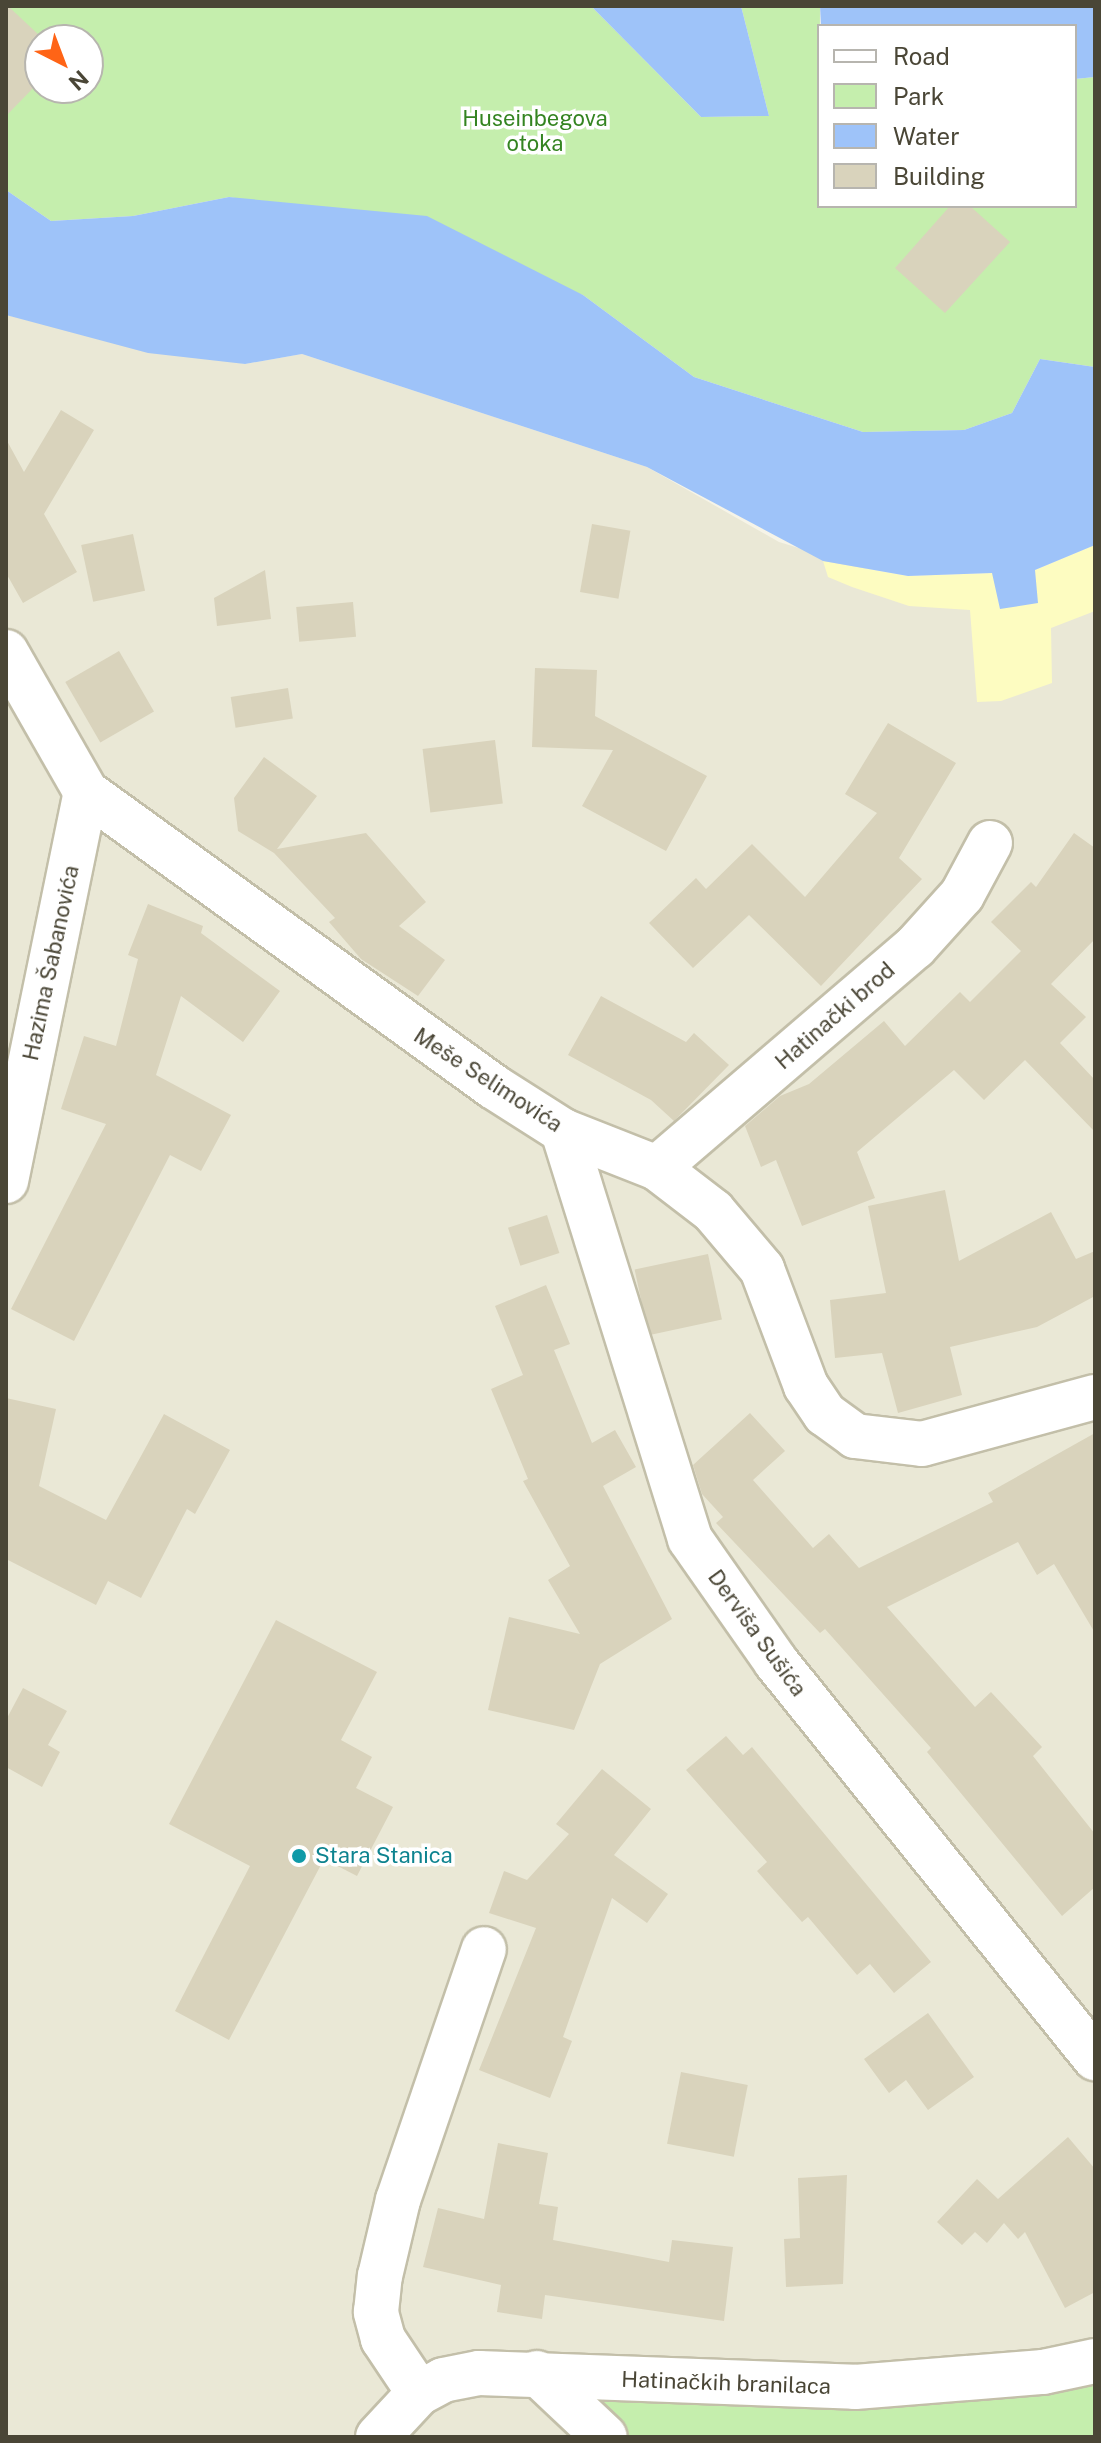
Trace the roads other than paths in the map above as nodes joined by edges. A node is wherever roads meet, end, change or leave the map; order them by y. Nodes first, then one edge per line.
1 (6, 652) edge
2 (86, 792) junction
3 (990, 843) dead end
4 (563, 1131) junction
5 (657, 1168) junction
6 (6, 1181) edge
7 (1095, 1397) edge
8 (484, 1949) dead end
9 (1095, 2058) edge
10 (1095, 2361) edge
11 (537, 2373) junction
12 (419, 2393) junction
13 (378, 2437) edge
14 (605, 2437) edge

1 - 2 street
2 - 4 street, Meše Selimovića
2 - 6 street, Hazima Šabanovića
3 - 5 street, Hatinački brod
4 - 5 street, Meše Selimovića
4 - 9 street, Derviša Sušića
5 - 7 street, Meše Selimovića
8 - 12 street
10 - 11 street, Hatinačkih branilaca
11 - 12 street, Hatinačkih branilaca
11 - 14 street
12 - 13 street, Hatinačkih branilaca

